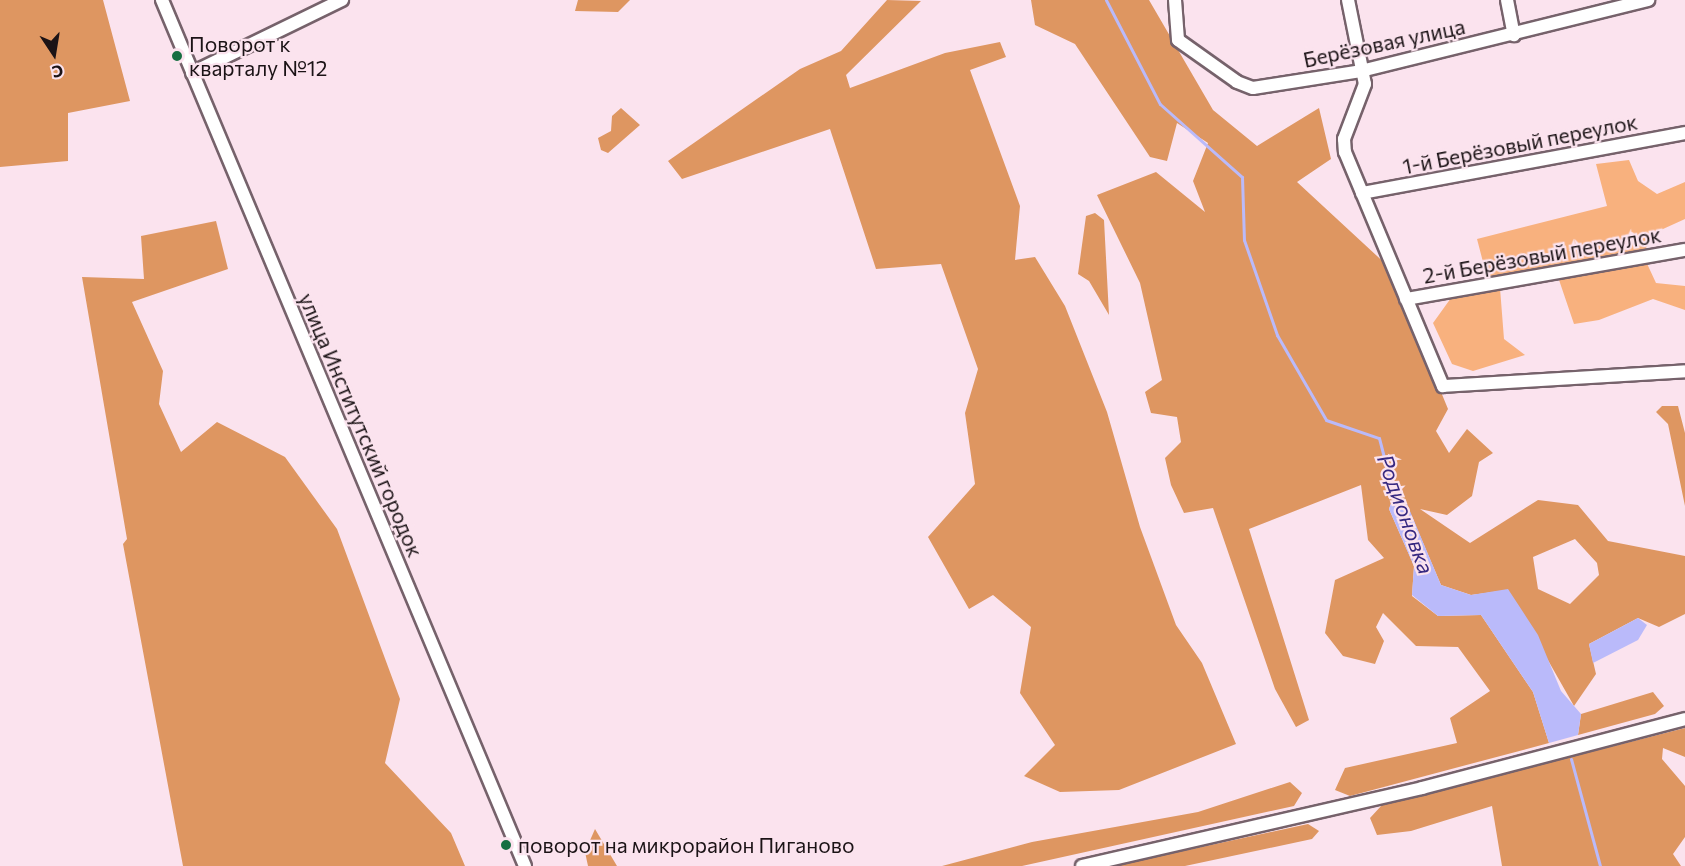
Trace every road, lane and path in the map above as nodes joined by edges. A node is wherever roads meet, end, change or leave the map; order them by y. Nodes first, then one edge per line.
1 (162, 0) edge
2 (342, 0) edge
3 (1175, 0) edge
4 (1348, 0) edge
5 (1507, 0) edge
6 (1648, 0) edge
7 (1514, 35) junction
8 (1361, 71) junction
9 (192, 73) junction
10 (1685, 133) edge
11 (1362, 194) junction
12 (1685, 250) edge
13 (1406, 299) junction
14 (1685, 371) edge
15 (1685, 719) edge
16 (525, 866) edge
17 (1082, 866) edge

1 - 9 street, улица Институтский городок
2 - 9 street
3 - 8 street, Берёзовая улица
4 - 8 street
5 - 7 street
6 - 7 street, Берёзовая улица
7 - 8 street, Берёзовая улица
8 - 11 street
9 - 16 street, улица Институтский городок
10 - 11 street, 1-й Берёзовый переулок
11 - 13 street
12 - 13 street, 2-й Берёзовый переулок
13 - 14 street
15 - 17 street

